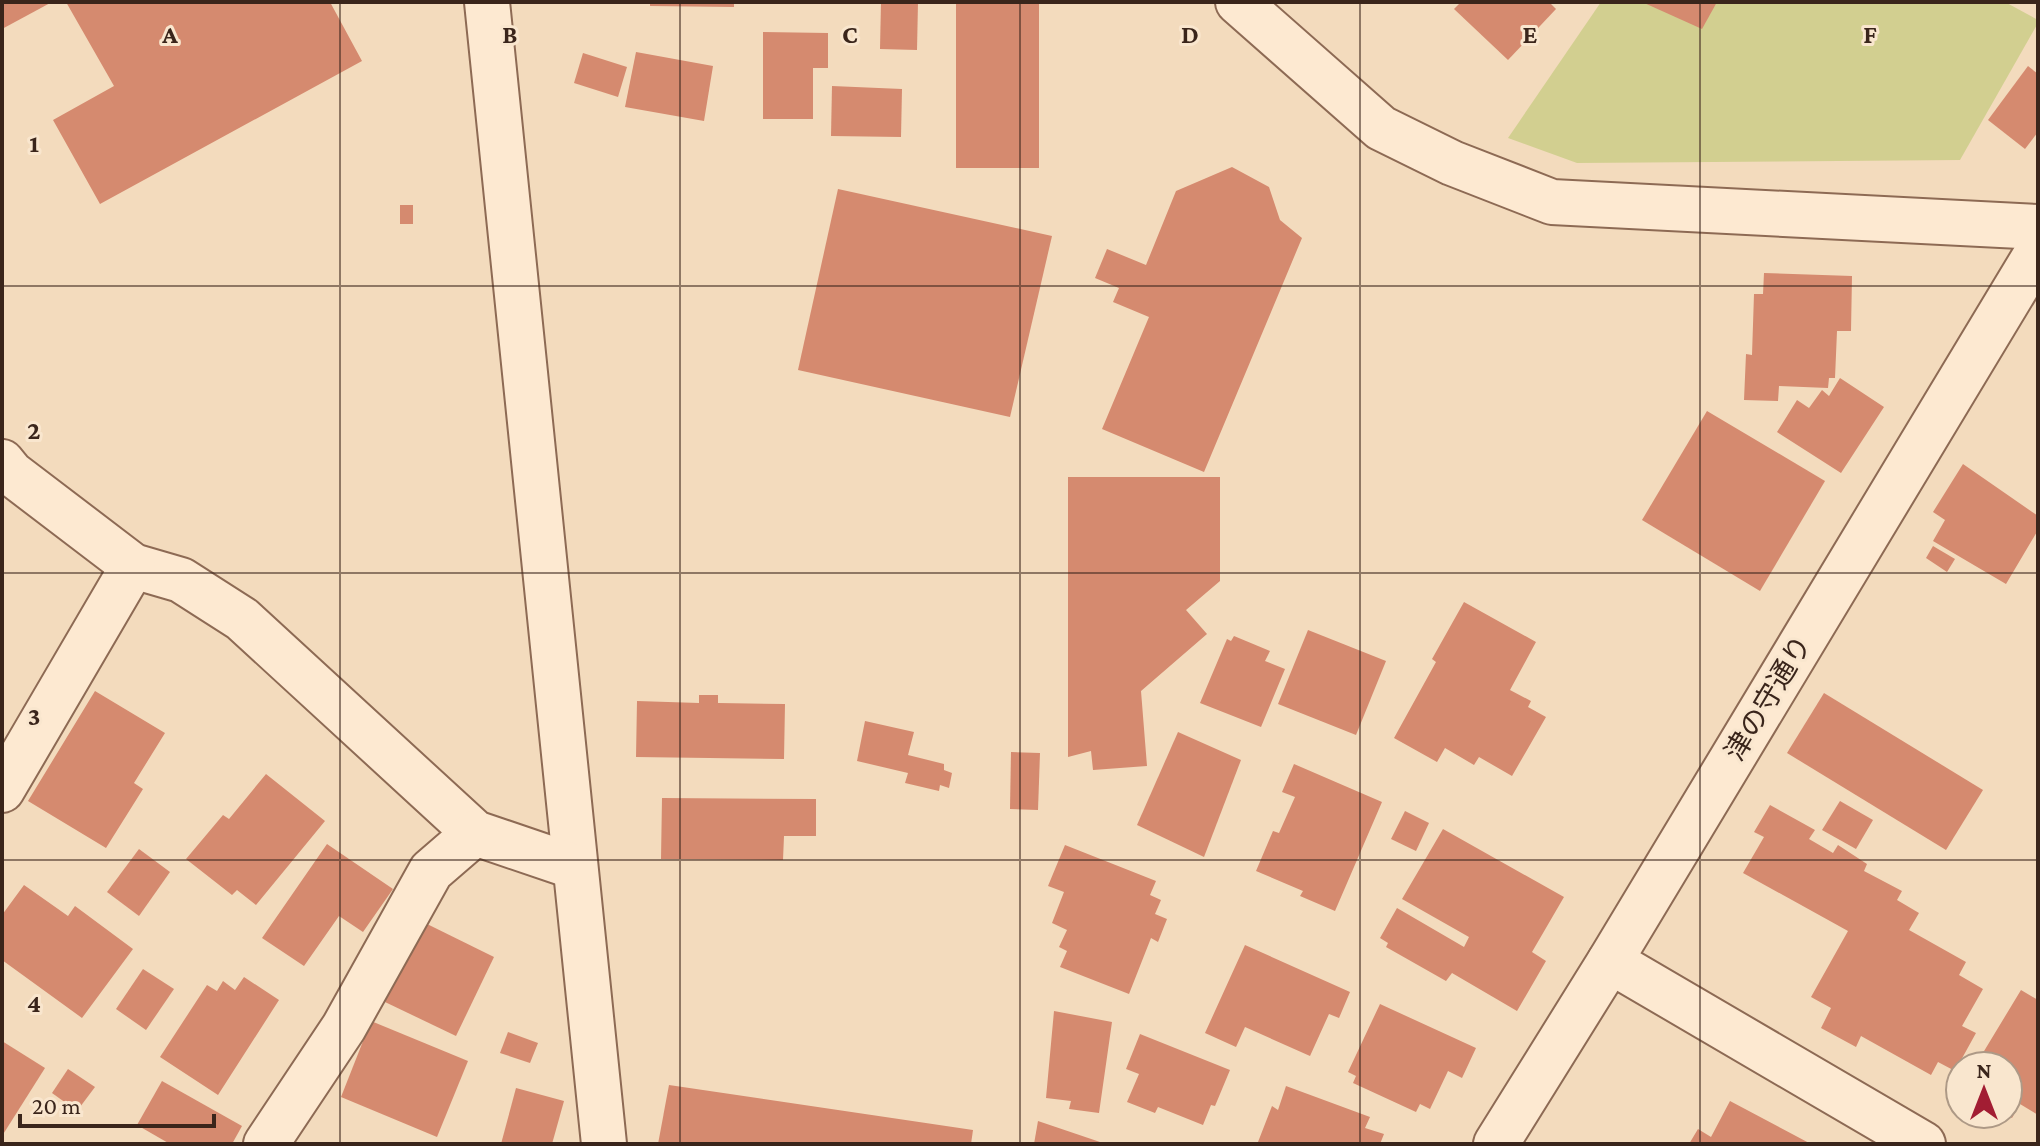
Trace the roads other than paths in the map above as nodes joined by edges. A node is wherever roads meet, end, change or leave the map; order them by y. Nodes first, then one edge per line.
1 (487, 2) edge
2 (1238, 2) edge
3 (2038, 227) edge
4 (2038, 251) edge
5 (2, 462) edge
6 (133, 566) junction
7 (2, 790) edge
8 (475, 833) junction
9 (575, 867) junction
10 (1610, 961) junction
11 (266, 1144) edge
12 (604, 1144) edge
13 (1496, 1144) edge
14 (1923, 1144) edge

1 - 9 street
2 - 3 street
4 - 10 street, 津の守通り
5 - 6 street
6 - 7 street
6 - 8 street
8 - 9 street
8 - 11 street
9 - 12 street
10 - 13 street, 津の守通り
10 - 14 street

